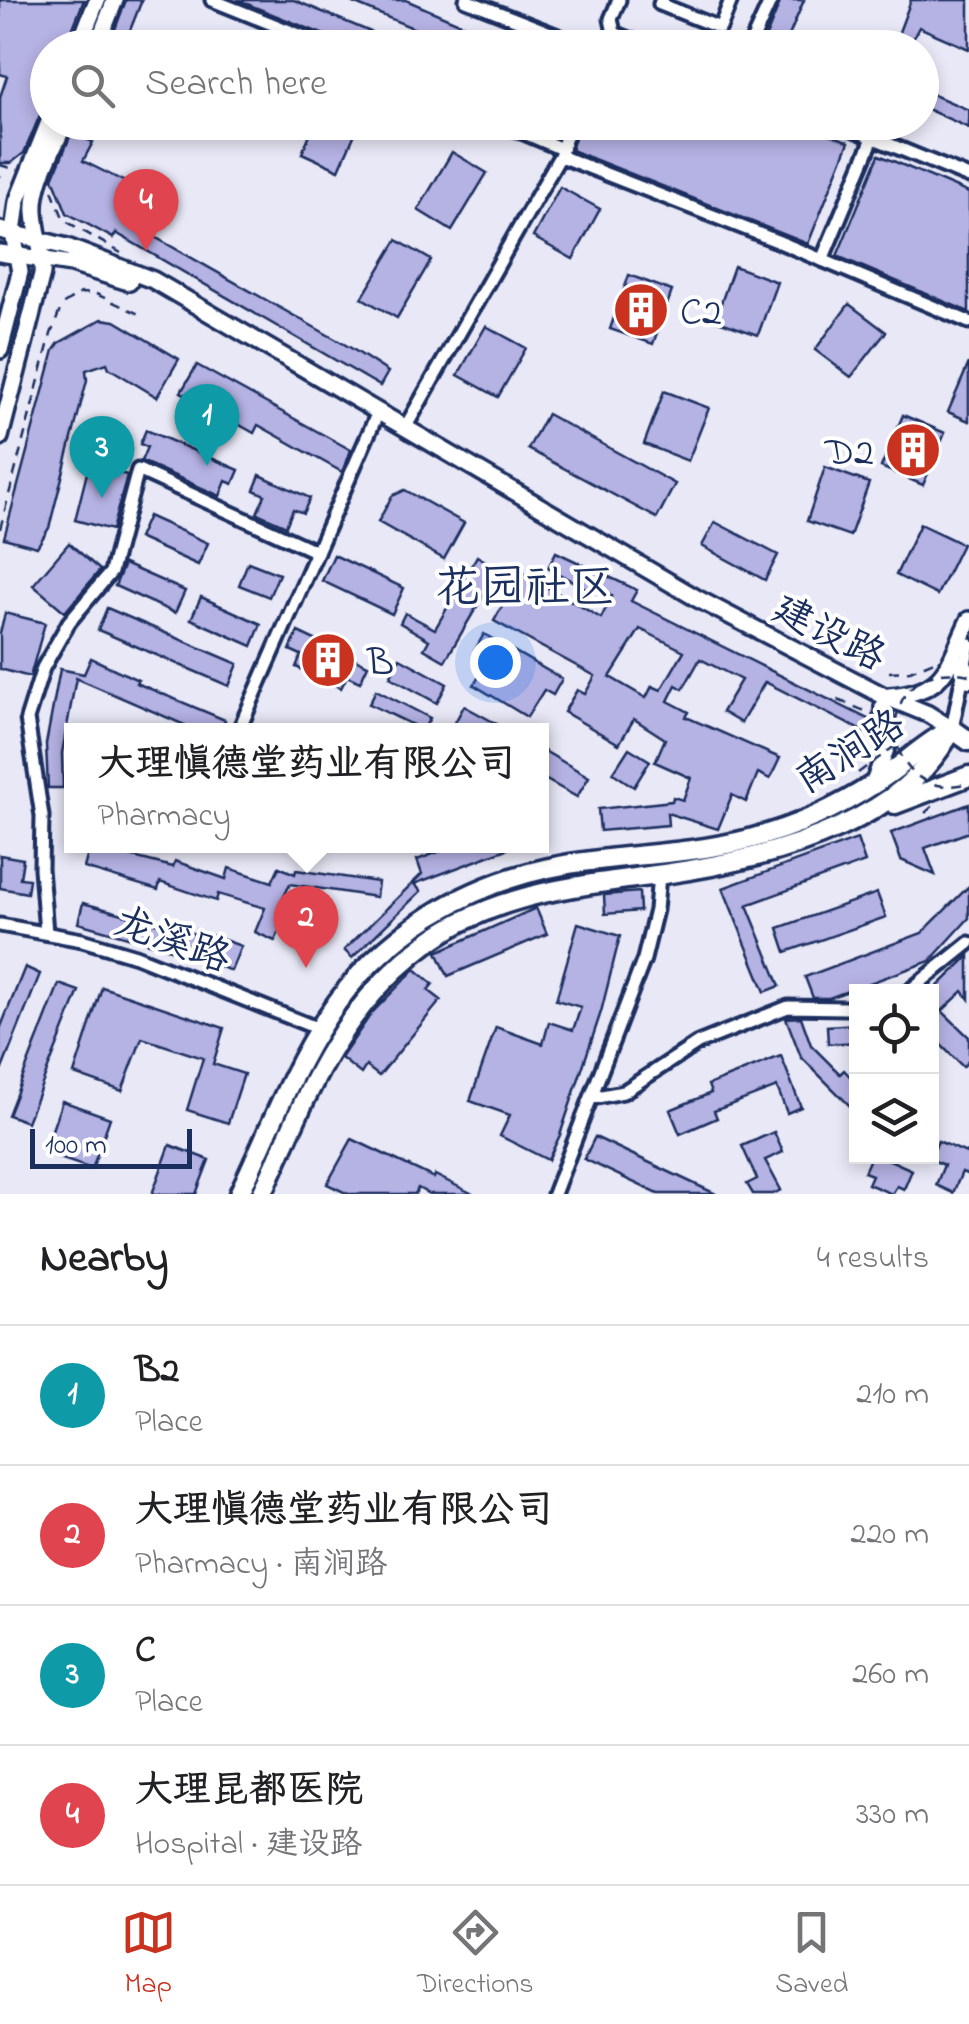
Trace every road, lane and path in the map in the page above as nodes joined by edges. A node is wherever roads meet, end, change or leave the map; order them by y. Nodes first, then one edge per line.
1 (97, 0) edge
2 (115, 0) edge
3 (212, 0) edge
4 (466, 0) edge
5 (619, 0) edge
6 (662, 0) edge
7 (731, 0) edge
8 (771, 0) edge
9 (85, 30) edge
10 (103, 30) edge
11 (287, 30) edge
12 (544, 30) edge
13 (614, 30) edge
14 (757, 30) edge
15 (41, 140) edge
16 (57, 140) edge
17 (533, 140) edge
18 (565, 140) edge
19 (872, 140) edge
20 (878, 140) edge
21 (560, 154) junction
22 (0, 165) edge
23 (18, 170) dead end
24 (969, 177) edge
25 (52, 190) dead end
26 (7, 232) edge
27 (40, 240) junction
28 (109, 247) dead end
29 (0, 254) edge
30 (19, 258) junction
31 (43, 260) junction
32 (822, 260) junction
33 (143, 316) dead end
34 (969, 322) edge
35 (0, 350) edge
36 (374, 419) junction
37 (405, 428) junction
38 (0, 437) edge
39 (0, 529) edge
40 (317, 552) junction
41 (969, 620) edge
42 (969, 644) edge
43 (938, 658) dead end
44 (888, 672) dead end
45 (967, 673) edge
46 (838, 700) dead end
47 (883, 702) junction
48 (242, 723) edge
49 (894, 723) junction
50 (960, 730) edge
51 (969, 741) edge
52 (896, 745) junction
53 (866, 778) junction
54 (969, 780) edge
55 (862, 817) junction
56 (658, 865) junction
57 (0, 923) edge
58 (46, 934) junction
59 (969, 943) edge
60 (918, 984) edge
61 (849, 1007) edge
62 (319, 1029) junction
63 (337, 1037) junction
64 (592, 1098) junction
65 (239, 1194) edge
66 (262, 1194) edge
67 (554, 1194) edge

1 - 9 main road
2 - 10 main road
3 - 11 street
4 - 12 street
5 - 13 street
6 - 7 street
8 - 14 street
15 - 26 main road
16 - 27 main road
17 - 21 street
18 - 21 street
19 - 32 street
20 - 24 street
21 - 32 street
21 - 37 street
22 - 23 path
25 - 28 path
26 - 27 main road, 建设路
26 - 30 main road
27 - 31 main road
27 - 37 main road, 建设路
29 - 30 main road, 建设路
30 - 31 main road, 建设路
30 - 35 main road
31 - 36 main road, 建设路
31 - 38 main road
32 - 34 street
33 - 39 path
36 - 40 street
36 - 47 main road, 建设路
37 - 47 main road, 建设路
40 - 48 street
40 - 58 street
41 - 47 main road
42 - 45 street
43 - 44 path
45 - 49 path, bridge
45 - 50 street
46 - 49 path, bridge
47 - 50 main road, 建设路
47 - 53 main road
49 - 52 path, bridge
50 - 51 highway
50 - 53 highway, 南涧路
50 - 55 highway, 南涧路
52 - 53 path, bridge
52 - 54 path, bridge
53 - 56 highway, 南涧路
54 - 55 highway
55 - 56 highway, 南涧路
56 - 62 highway, 南涧路
56 - 63 highway, 南涧路
56 - 64 street
57 - 58 street, 龙溪路
58 - 62 street, 龙溪路
59 - 60 street
61 - 64 street
62 - 63 highway
62 - 65 highway, 南涧路
63 - 66 highway, 南涧路
64 - 67 street

